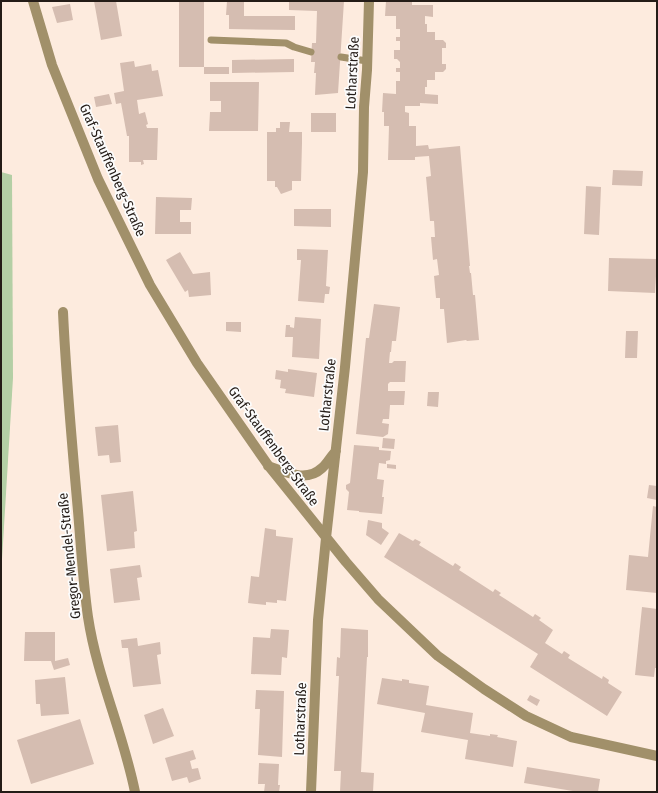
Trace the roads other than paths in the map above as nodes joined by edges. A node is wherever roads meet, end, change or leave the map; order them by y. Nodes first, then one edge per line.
1 (33, 1) edge
2 (369, 1) edge
3 (211, 40) dead end
4 (311, 52) dead end
5 (341, 57) dead end
6 (367, 61) junction
7 (63, 312) dead end
8 (336, 450) junction
9 (268, 465) junction
10 (326, 538) junction
11 (657, 756) edge
12 (135, 792) edge
13 (311, 792) edge

1 - 9 street, Graf-Stauffenberg-Straße
2 - 6 street, Lotharstraße
3 - 4 lane
5 - 6 lane
6 - 8 street, Lotharstraße
7 - 12 street, Gregor-Mendel-Straße
8 - 9 street
8 - 10 street, Lotharstraße
9 - 10 street, Graf-Stauffenberg-Straße
10 - 11 street, Graf-Stauffenberg-Straße
10 - 13 street, Lotharstraße

